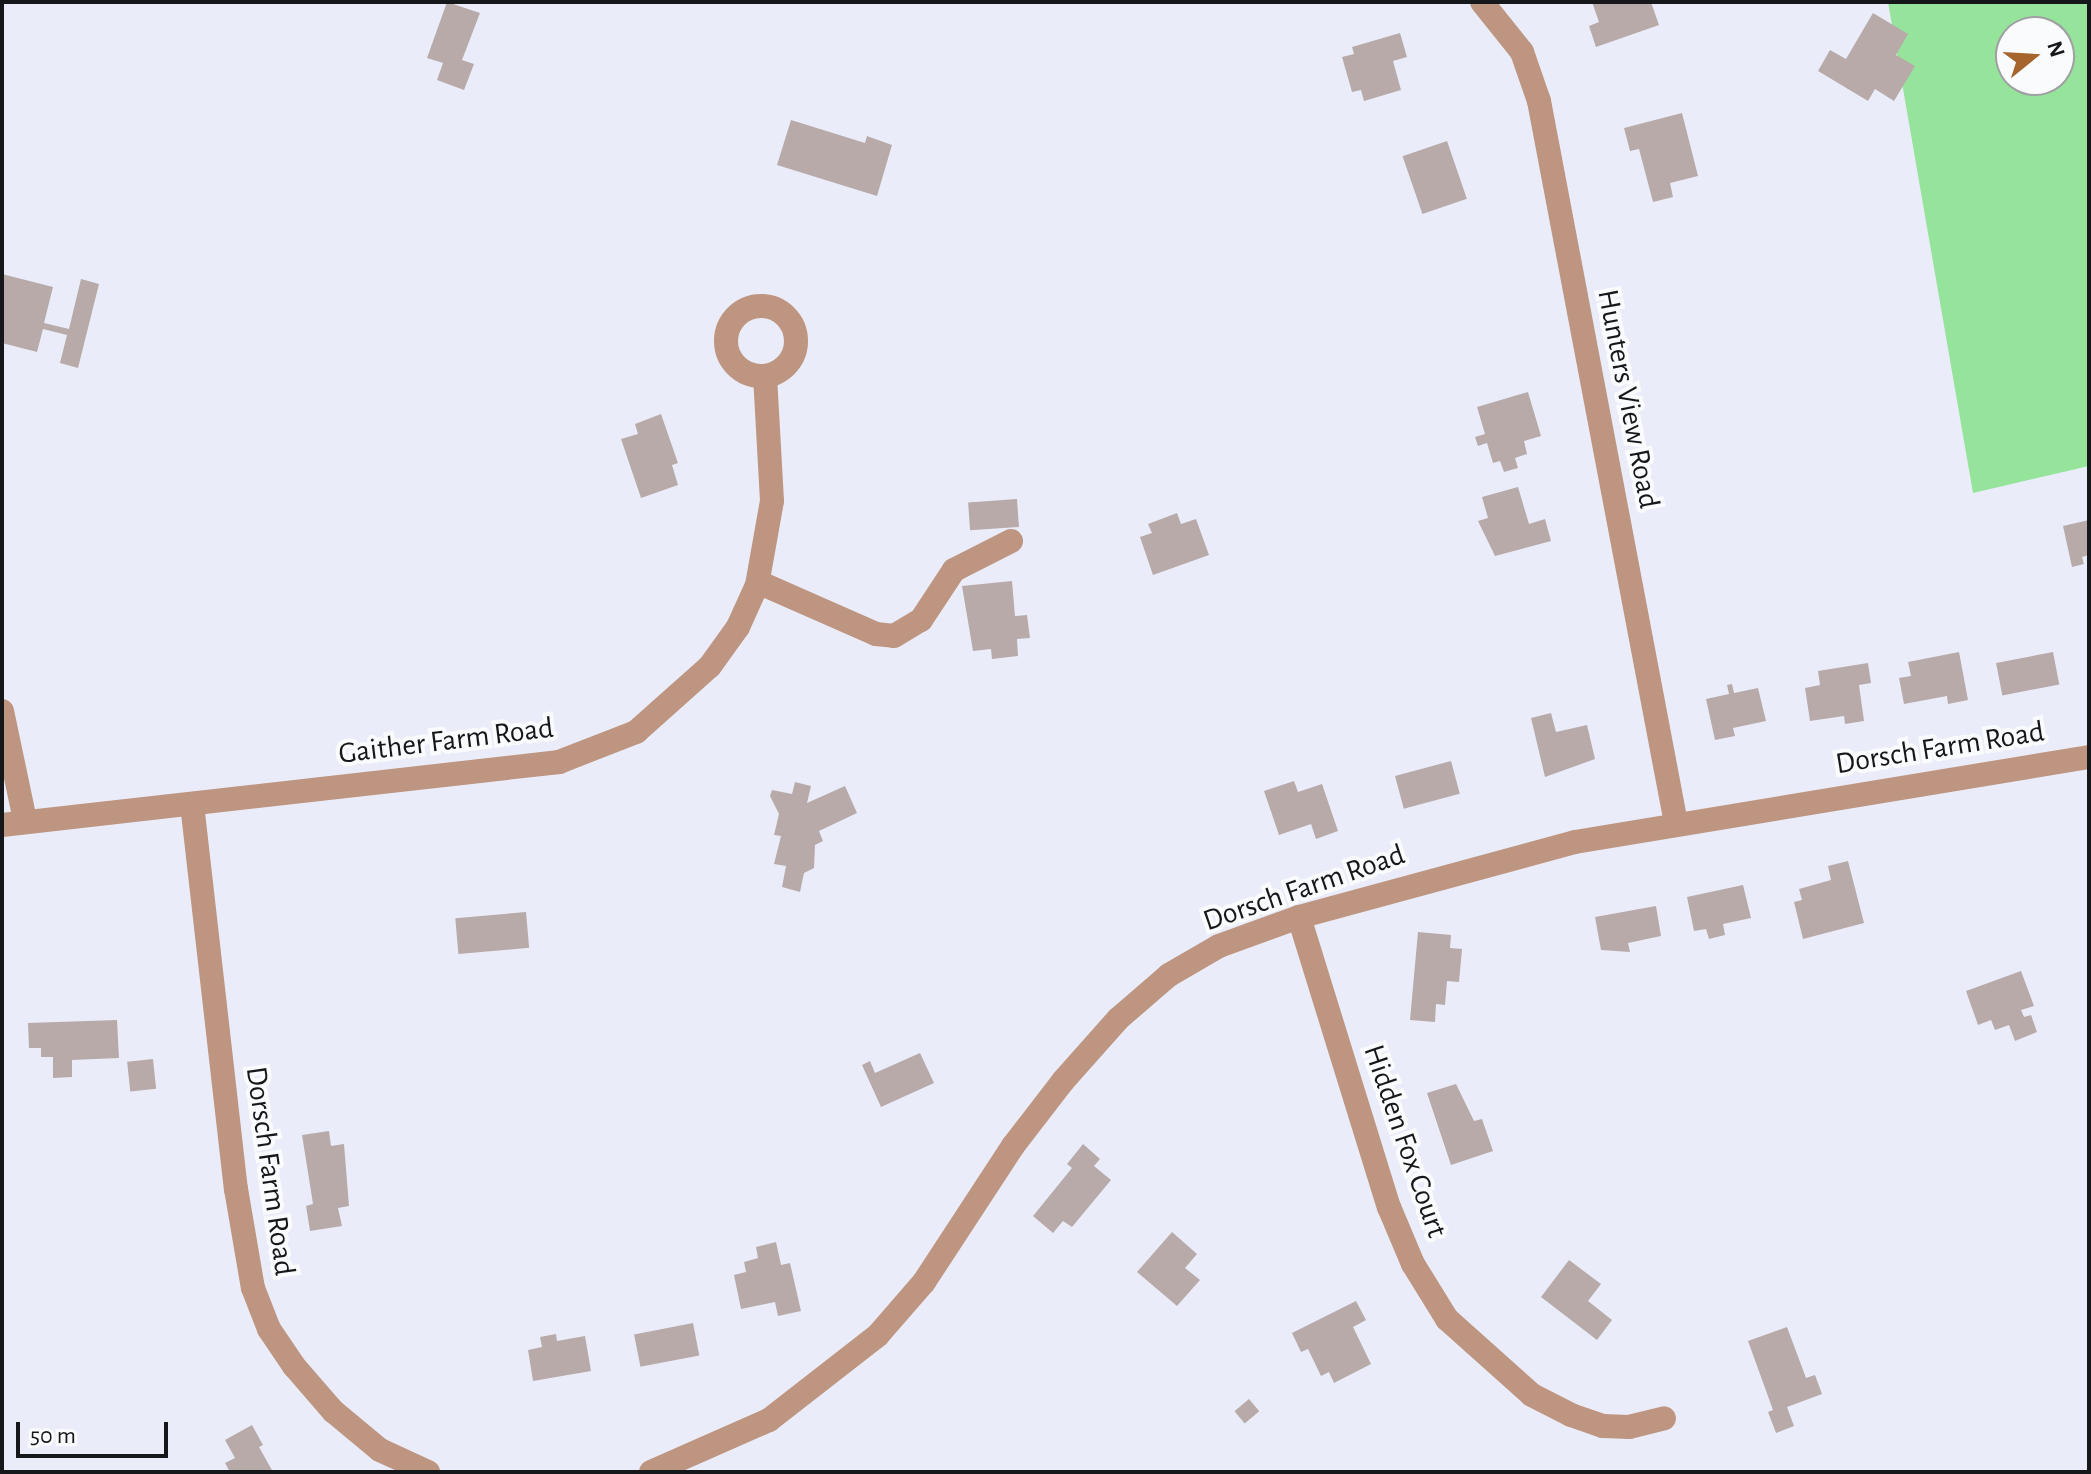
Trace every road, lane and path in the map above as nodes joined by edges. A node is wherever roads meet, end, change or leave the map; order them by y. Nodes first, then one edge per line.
1 (1482, 2) edge
2 (765, 377) dead end
3 (1011, 541) dead end
4 (758, 582) junction
5 (2, 711) edge
6 (2089, 757) edge
7 (192, 804) junction
8 (14, 822) edge
9 (1676, 823) junction
10 (1299, 917) junction
11 (1664, 1418) dead end
12 (428, 1472) edge
13 (651, 1472) edge

1 - 9 street, Hunters View Road
2 - 4 street, Gaither Farm Road
3 - 4 street
4 - 7 street, Gaither Farm Road
5 - 8 street
6 - 9 street, Dorsch Farm Road
7 - 8 street, Gaither Farm Road
7 - 12 street, Dorsch Farm Road
9 - 10 street, Dorsch Farm Road
10 - 11 street, Hidden Fox Court
10 - 13 street, Dorsch Farm Road

